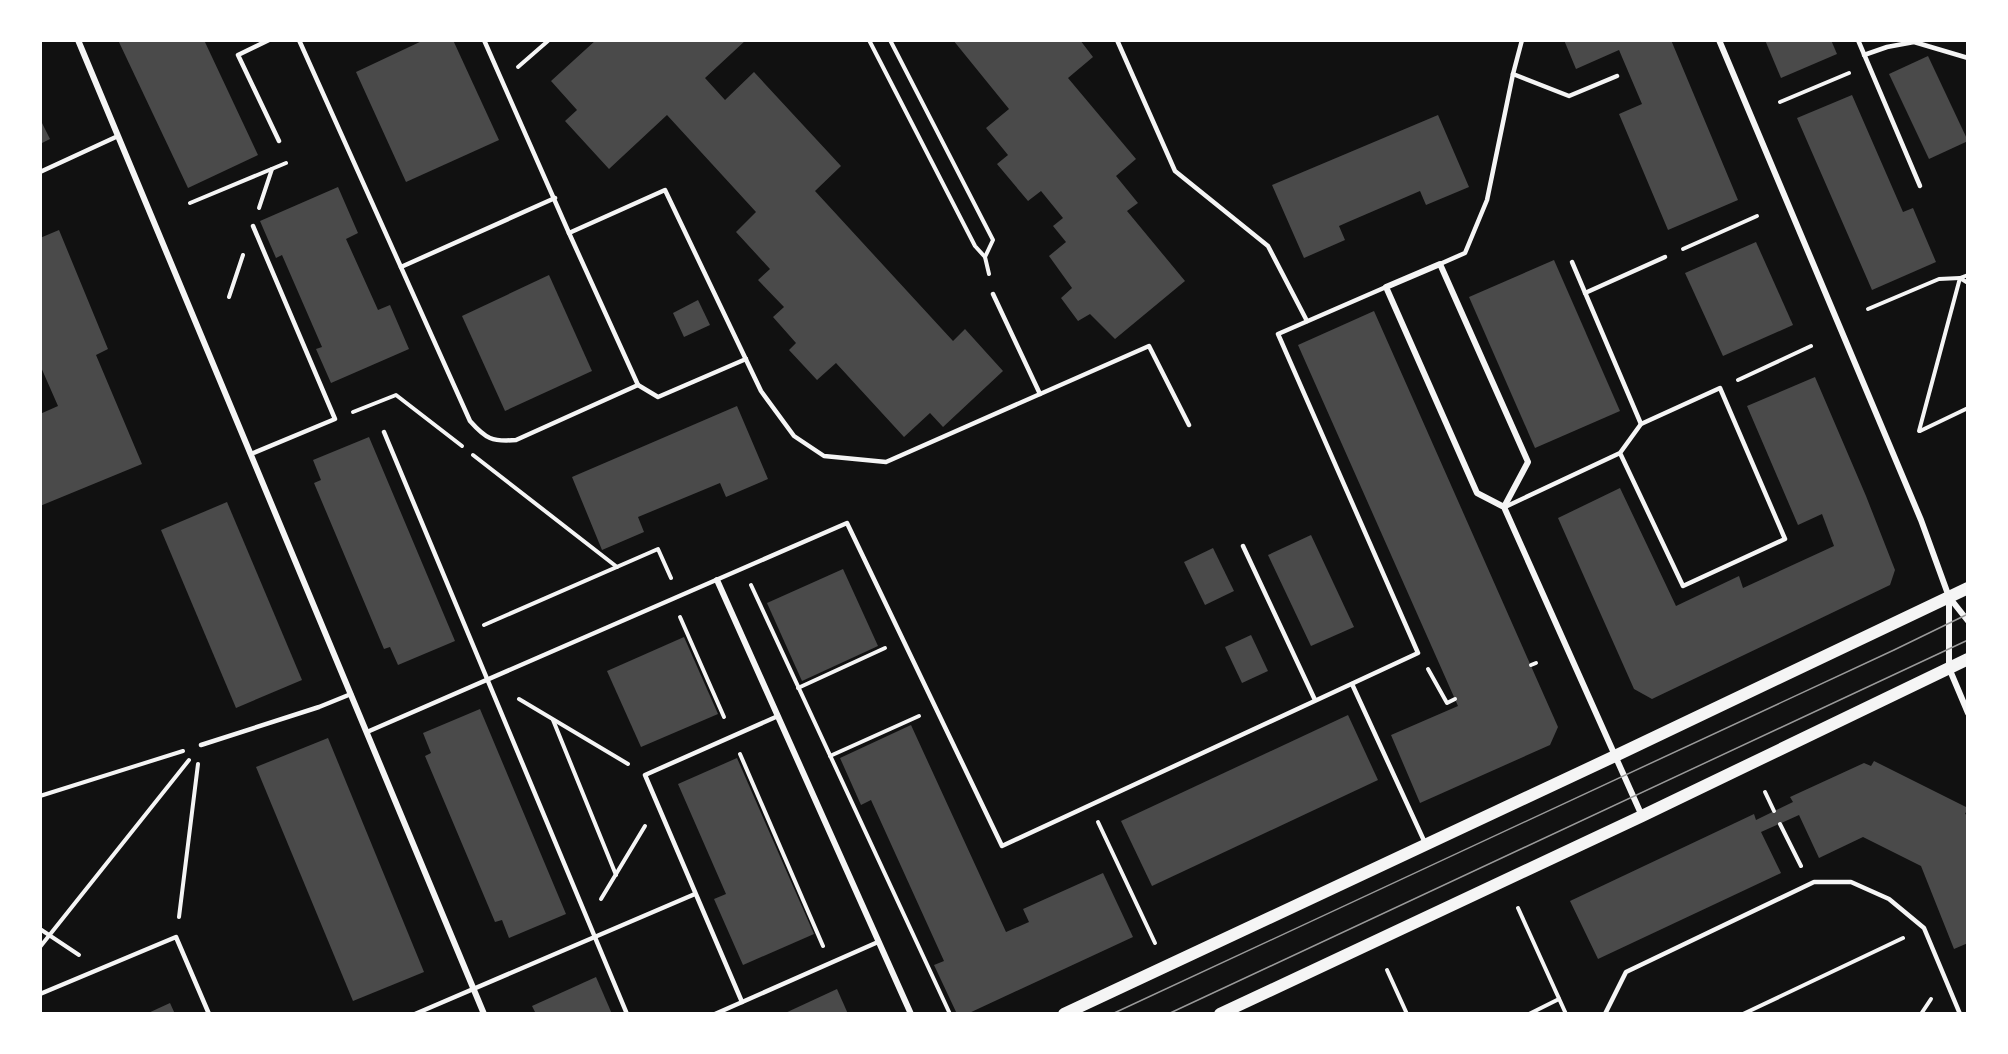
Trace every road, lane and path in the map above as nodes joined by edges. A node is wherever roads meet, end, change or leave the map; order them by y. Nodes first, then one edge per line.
1 (78, 40) edge
2 (268, 40) edge
3 (299, 40) edge
4 (484, 40) edge
5 (549, 40) edge
6 (869, 40) edge
7 (890, 40) edge
8 (1117, 40) edge
9 (1522, 40) edge
10 (1719, 40) edge
11 (1858, 40) edge
12 (1864, 55) junction
13 (1968, 58) edge
14 (1868, 65) junction
15 (1513, 74) junction
16 (1617, 76) dead end
17 (502, 81) junction
18 (1780, 102) dead end
19 (118, 136) junction
20 (279, 141) dead end
21 (289, 161) dead end
22 (40, 172) edge
23 (1920, 186) dead end
24 (555, 198) junction
25 (190, 203) dead end
26 (1757, 216) dead end
27 (253, 226) dead end
28 (569, 233) junction
29 (985, 257) junction
30 (1665, 257) joint
31 (1572, 262) dead end
32 (1440, 264) junction
33 (401, 267) junction
34 (1968, 275) edge
35 (1960, 278) junction
36 (234, 283) dead end
37 (1968, 283) edge
38 (1386, 287) junction
39 (1585, 293) junction
40 (993, 294) joint
41 (229, 297) dead end
42 (1868, 309) dead end
43 (1307, 321) junction
44 (1811, 346) dead end
45 (746, 359) junction
46 (638, 385) junction
47 (1720, 387) junction
48 (1040, 394) junction
49 (1968, 408) edge
50 (335, 419) junction
51 (1641, 424) junction
52 (1189, 425) dead end
53 (384, 432) dead end
54 (1620, 453) junction
55 (251, 454) junction
56 (1504, 507) junction
57 (1244, 546) dead end
58 (617, 567) junction
59 (743, 568) junction
60 (717, 580) junction
61 (1968, 588) edge
62 (679, 596) junction
63 (1949, 597) junction
64 (673, 599) junction
65 (1968, 621) edge
66 (467, 632) junction
67 (888, 647) dead end
68 (1418, 653) junction
69 (1968, 659) edge
70 (1536, 663) dead end
71 (1531, 665) dead end
72 (1949, 668) junction
73 (487, 680) junction
74 (1352, 684) junction
75 (798, 688) junction
76 (351, 694) junction
77 (1455, 699) dead end
78 (1316, 700) junction
79 (1968, 713) edge
80 (777, 716) junction
81 (920, 716) dead end
82 (553, 719) junction
83 (367, 732) junction
84 (732, 736) junction
85 (201, 745) junction
86 (830, 756) junction
87 (1615, 756) junction
88 (645, 775) junction
89 (1765, 792) dead end
90 (40, 796) edge
91 (657, 804) junction
92 (1090, 805) junction
93 (1774, 811) dead end
94 (1642, 816) junction
95 (1780, 824) dead end
96 (1426, 844) junction
97 (615, 875) junction
98 (1809, 884) junction
99 (695, 894) junction
100 (1518, 908) dead end
101 (588, 922) junction
102 (40, 928) edge
103 (1924, 928) junction
104 (50, 935) junction
105 (176, 937) junction
106 (594, 938) junction
107 (878, 942) junction
108 (1155, 943) dead end
109 (40, 947) edge
110 (830, 963) junction
111 (99, 969) junction
112 (1387, 970) dead end
113 (474, 989) junction
114 (40, 994) edge
115 (1559, 999) junction
116 (742, 1002) junction
117 (209, 1014) edge
118 (415, 1014) edge
119 (484, 1014) edge
120 (627, 1014) edge
121 (715, 1014) edge
122 (911, 1014) edge
123 (950, 1014) edge
124 (1065, 1014) edge
125 (1220, 1014) edge
126 (1407, 1014) edge
127 (1529, 1014) edge
128 (1566, 1014) edge
129 (1605, 1014) edge
130 (1743, 1014) edge
131 (1960, 1014) edge

1 - 19 street
2 - 20 lane
3 - 33 lane
4 - 17 lane
5 - 17 path
6 - 29 path
7 - 29 path
8 - 43 lane
9 - 15 lane
10 - 63 street
11 - 12 lane
12 - 13 lane
12 - 14 lane
14 - 18 path
14 - 23 lane
15 - 16 lane
15 - 32 lane
17 - 24 lane
19 - 22 lane
19 - 55 street
21 - 25 path
24 - 28 lane
24 - 33 lane
26 - 30 path
27 - 50 lane
28 - 45 lane
28 - 46 lane
29 - 40 path
30 - 39 lane
31 - 39 lane
32 - 38 street
32 - 56 street
33 - 46 lane
34 - 35 path
35 - 37 path
35 - 42 path
35 - 49 path
36 - 41 path
38 - 43 lane
38 - 56 street
39 - 51 lane
40 - 48 lane
43 - 68 lane
44 - 47 path
45 - 46 lane
45 - 48 lane
47 - 51 lane
47 - 54 lane
48 - 52 lane
50 - 55 lane
50 - 58 path
51 - 54 lane
53 - 66 lane
54 - 56 lane
55 - 76 street
56 - 87 street
57 - 78 lane
58 - 62 path
58 - 66 path
59 - 60 lane
59 - 75 path
59 - 92 lane
60 - 62 lane
60 - 80 street
61 - 63 main road
62 - 64 lane
63 - 65 street
63 - 72 street
63 - 87 main road
64 - 73 lane
64 - 84 path
66 - 73 lane
67 - 75 path
68 - 74 lane
68 - 77 path
69 - 72 main road
70 - 71 path
72 - 79 street
72 - 94 main road
73 - 82 path
73 - 83 lane
73 - 101 lane
74 - 78 lane
74 - 96 lane
75 - 86 path
76 - 83 street
76 - 85 lane
78 - 92 lane
80 - 84 lane
80 - 107 street
81 - 86 path
82 - 88 path
82 - 97 path
83 - 113 street
84 - 88 lane
84 - 110 path
85 - 90 path
85 - 104 path
85 - 105 path
86 - 123 path
87 - 94 street
87 - 96 main road
88 - 91 lane
89 - 93 path
91 - 97 path
91 - 99 lane
92 - 108 path
94 - 125 main road
95 - 98 path
96 - 124 main road
97 - 101 path
98 - 103 lane
98 - 129 lane
99 - 106 lane
99 - 116 lane
100 - 115 path
101 - 106 lane
102 - 104 path
103 - 130 path
103 - 131 lane
104 - 109 path
104 - 111 path
105 - 111 lane
105 - 117 lane
106 - 113 lane
106 - 120 lane
107 - 110 lane
107 - 122 street
110 - 116 lane
111 - 114 lane
112 - 126 path
113 - 118 lane
113 - 119 street
115 - 127 path
115 - 128 path
116 - 121 lane

